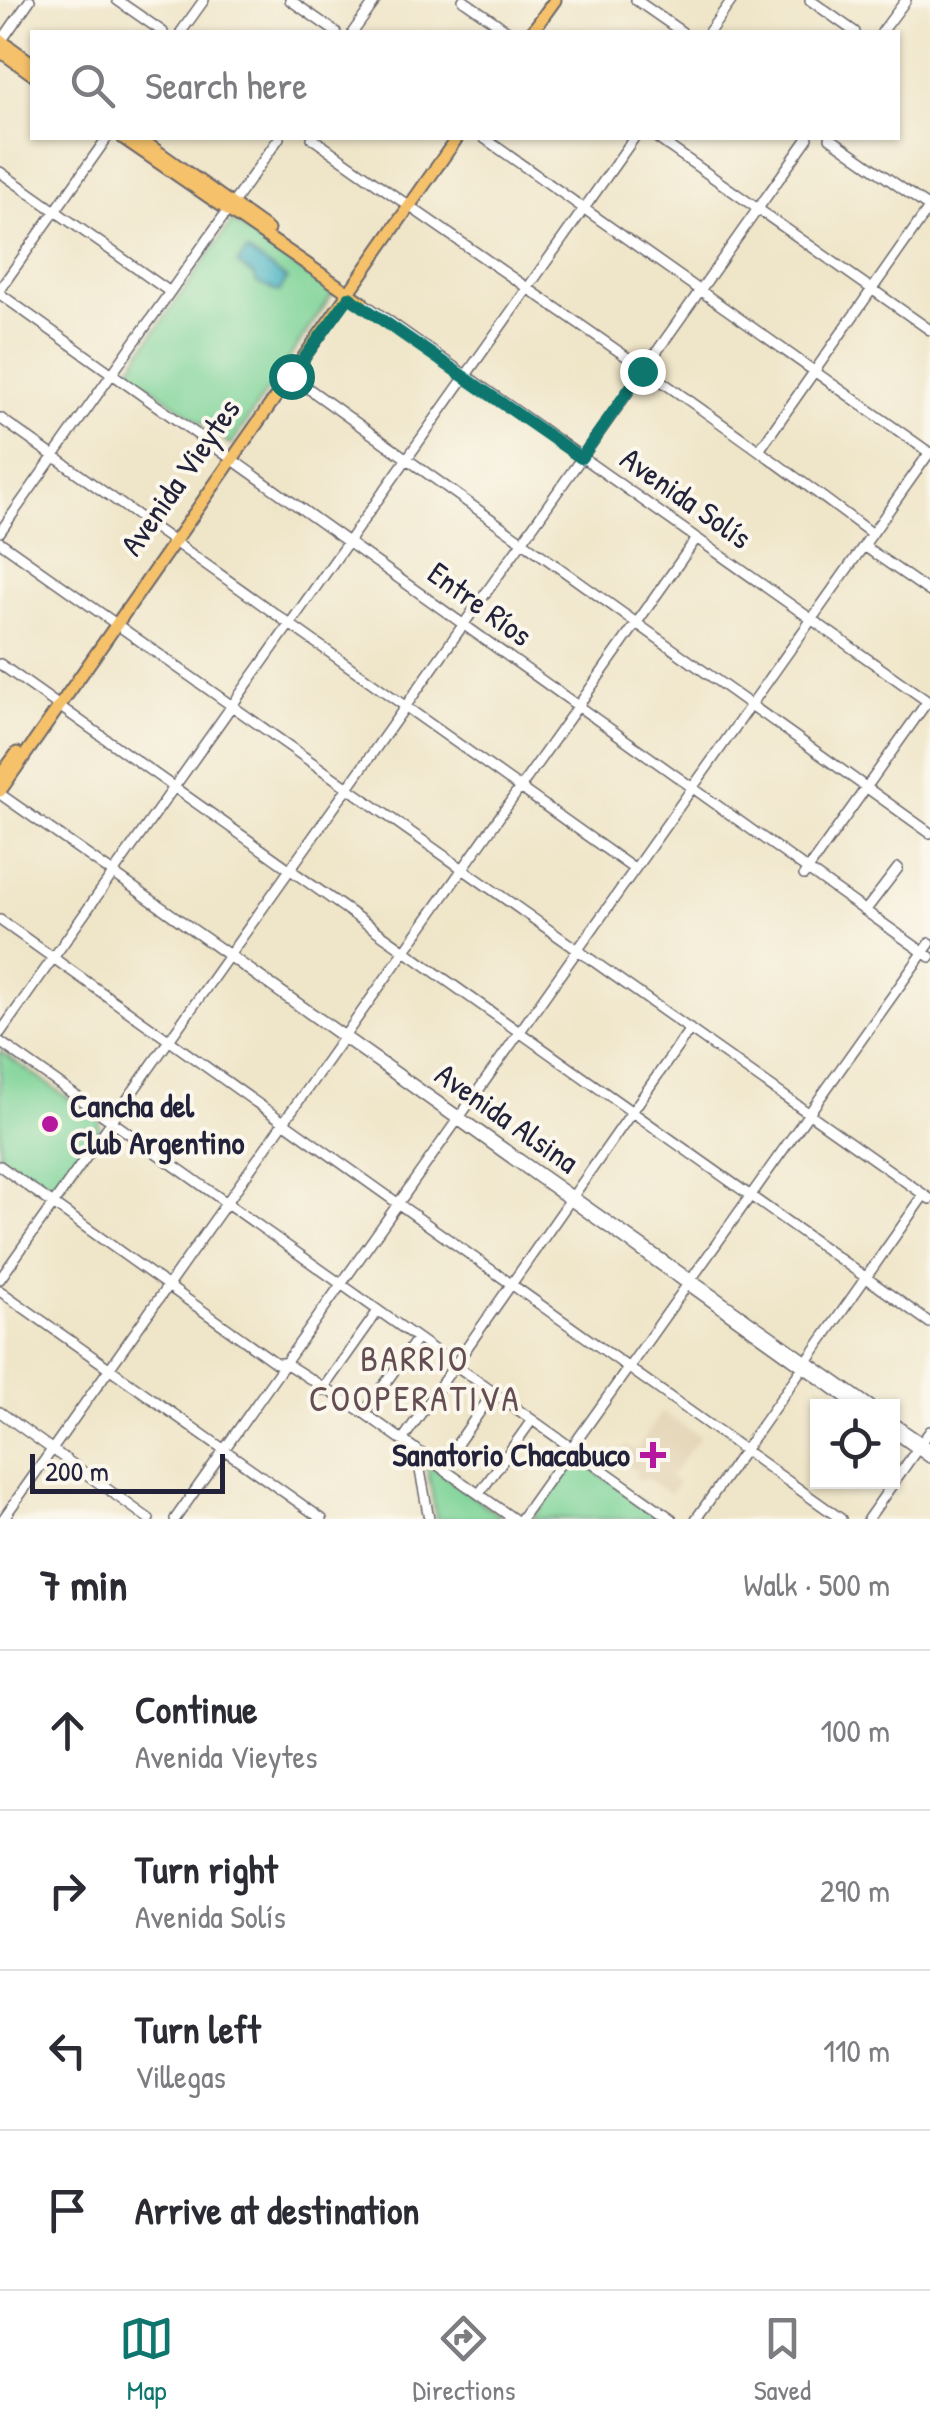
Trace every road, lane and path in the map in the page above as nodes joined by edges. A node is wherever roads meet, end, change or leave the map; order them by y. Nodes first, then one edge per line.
1 (30, 0) edge
2 (118, 0) edge
3 (204, 0) edge
4 (290, 0) edge
5 (376, 0) edge
6 (463, 0) edge
7 (555, 0) edge
8 (636, 0) edge
9 (732, 0) edge
10 (810, 0) edge
11 (906, 0) edge
12 (160, 30) edge
13 (182, 30) edge
14 (333, 30) edge
15 (354, 30) edge
16 (506, 30) edge
17 (533, 30) edge
18 (679, 30) edge
19 (710, 30) edge
20 (852, 30) edge
21 (884, 30) edge
22 (0, 41) edge
23 (0, 51) edge
24 (30, 62) edge
25 (30, 73) edge
26 (106, 140) edge
27 (126, 140) edge
28 (142, 140) edge
29 (278, 140) edge
30 (315, 140) edge
31 (456, 140) edge
32 (487, 140) edge
33 (633, 140) edge
34 (660, 140) edge
35 (807, 140) edge
36 (833, 140) edge
37 (0, 172) edge
38 (230, 206) junction
39 (408, 206) junction
40 (584, 208) junction
41 (758, 208) junction
42 (930, 208) edge
43 (55, 211) junction
44 (872, 289) junction
45 (350, 290) junction
46 (526, 290) junction
47 (699, 290) junction
48 (0, 292) edge
49 (170, 292) junction
50 (362, 302) joint
51 (930, 330) edge
52 (642, 371) junction
53 (814, 371) junction
54 (112, 373) junction
55 (291, 376) junction
56 (465, 376) junction
57 (0, 418) edge
58 (760, 448) junction
59 (930, 453) edge
60 (54, 456) junction
61 (232, 457) junction
62 (581, 458) junction
63 (406, 459) junction
64 (0, 532) edge
65 (872, 534) junction
66 (172, 539) junction
67 (696, 539) junction
68 (348, 541) junction
69 (0, 542) edge
70 (521, 542) junction
71 (864, 546) junction
72 (930, 592) edge
73 (811, 620) junction
74 (114, 622) junction
75 (290, 623) junction
76 (464, 623) junction
77 (636, 624) junction
78 (0, 664) edge
79 (56, 703) junction
80 (929, 703) edge
81 (578, 705) junction
82 (232, 706) junction
83 (405, 706) junction
84 (750, 706) junction
85 (0, 776) edge
86 (174, 787) junction
87 (692, 787) junction
88 (348, 788) junction
89 (520, 788) junction
90 (865, 788) junction
91 (0, 793) edge
92 (930, 833) edge
93 (898, 868) dead end
94 (290, 869) junction
95 (462, 869) junction
96 (634, 869) junction
97 (806, 872) junction
98 (113, 873) junction
99 (865, 911) junction
100 (0, 920) edge
101 (930, 943) edge
102 (405, 951) junction
103 (578, 951) junction
104 (229, 955) junction
105 (927, 955) edge
106 (53, 958) junction
107 (690, 1028) junction
108 (519, 1032) junction
109 (0, 1033) edge
110 (344, 1037) junction
111 (169, 1040) junction
112 (0, 1042) edge
113 (633, 1112) junction
114 (809, 1112) junction
115 (458, 1118) junction
116 (112, 1122) junction
117 (283, 1122) junction
118 (0, 1166) edge
119 (750, 1195) junction
120 (927, 1197) edge
121 (572, 1199) junction
122 (226, 1203) junction
123 (53, 1204) junction
124 (397, 1204) junction
125 (866, 1278) junction
126 (0, 1279) edge
127 (689, 1282) junction
128 (340, 1284) junction
129 (512, 1285) junction
130 (168, 1286) junction
131 (0, 1290) edge
132 (378, 1311) junction
133 (930, 1323) edge
134 (417, 1339) junction
135 (285, 1363) junction
136 (805, 1365) junction
137 (455, 1366) junction
138 (109, 1368) junction
139 (627, 1368) junction
140 (322, 1390) junction
141 (493, 1393) junction
142 (849, 1399) edge
143 (860, 1399) edge
144 (0, 1412) edge
145 (364, 1413) junction
146 (532, 1420) junction
147 (900, 1428) edge
148 (930, 1430) edge
149 (900, 1435) edge
150 (403, 1439) junction
151 (923, 1446) edge
152 (570, 1448) junction
153 (416, 1449) junction
154 (52, 1450) junction
155 (224, 1450) junction
156 (744, 1451) junction
157 (930, 1458) edge
158 (441, 1466) junction
159 (479, 1494) junction
160 (3, 1519) edge
161 (149, 1519) edge
162 (175, 1519) edge
163 (322, 1519) edge
164 (429, 1519) edge
165 (518, 1519) edge
166 (672, 1519) edge
167 (696, 1519) edge
168 (841, 1519) edge
169 (868, 1519) edge

1 - 22 street
2 - 12 street
3 - 13 street
4 - 14 street
5 - 15 street
6 - 16 street
7 - 17 main road
8 - 18 street
9 - 19 street
10 - 20 street
11 - 21 street
22 - 24 main road
23 - 25 main road
26 - 43 street
27 - 38 main road, Avenida Solís
28 - 38 main road, Avenida Solís
29 - 38 street
30 - 39 street
31 - 39 main road
32 - 40 street
33 - 40 street
34 - 41 street
35 - 41 street
36 - 42 street
37 - 43 street
38 - 45 main road, Avenida Solís
38 - 49 street
39 - 45 main road
39 - 46 street
40 - 46 street
40 - 47 street
41 - 44 street
41 - 47 street
42 - 44 street
43 - 48 street
43 - 49 street
44 - 51 street
44 - 53 street
45 - 50 main road, Avenida Solís
45 - 55 main road, Avenida Vieytes
45 - 61 main road, Avenida Vieytes
46 - 52 street
46 - 56 street
47 - 52 street
47 - 53 street
48 - 54 street, Entre Ríos
49 - 54 street
50 - 56 street, Avenida Solís
52 - 58 street
52 - 62 street
53 - 58 street
53 - 59 street
54 - 60 street
54 - 61 street, Entre Ríos
55 - 61 main road, Avenida Vieytes
55 - 63 street
56 - 62 street, Avenida Solís
56 - 63 street
57 - 60 street
58 - 65 street
59 - 65 street
60 - 64 street
60 - 66 street
61 - 66 main road, Avenida Vieytes
61 - 68 street, Entre Ríos
62 - 67 street, Avenida Solís
62 - 70 street
63 - 68 street
63 - 70 street
65 - 71 street
66 - 74 main road, Avenida Vieytes
66 - 75 street
67 - 73 street, Avenida Solís
67 - 77 street
68 - 75 street
68 - 76 street, Entre Ríos
69 - 74 street
70 - 76 street
70 - 77 street
71 - 72 street
71 - 73 street
73 - 80 street, Avenida Solís
73 - 84 street
74 - 79 main road, Avenida Vieytes
74 - 82 street
75 - 82 street
75 - 83 street
76 - 81 street, Entre Ríos
76 - 83 street
77 - 81 street
77 - 84 street
78 - 79 street
79 - 85 main road, Avenida Vieytes
79 - 86 street
79 - 91 main road, Avenida Vieytes
80 - 90 street
81 - 87 street, Entre Ríos
81 - 89 street
82 - 86 street
82 - 88 street
83 - 88 street
83 - 89 street
84 - 87 street
84 - 90 street
86 - 94 street
86 - 98 street
87 - 96 street
87 - 97 street, Entre Ríos
88 - 94 street
88 - 95 street
89 - 95 street
89 - 96 street
90 - 92 street
90 - 97 street
91 - 98 street, Avenida Alsina
93 - 99 street
94 - 102 street
94 - 104 street
95 - 102 street
95 - 103 street
96 - 103 street
97 - 99 street, Entre Ríos
98 - 104 street, Avenida Alsina
98 - 106 street
99 - 105 street, Entre Ríos
100 - 106 street
101 - 105 street
102 - 108 street
102 - 110 street
103 - 107 street
103 - 108 street
104 - 110 street, Avenida Alsina
104 - 111 street
105 - 114 street
106 - 109 street
106 - 111 street
107 - 113 street
107 - 114 street
108 - 113 street
108 - 115 street
110 - 115 street, Avenida Alsina
110 - 117 street
111 - 116 street
111 - 117 street
112 - 116 street
113 - 119 street
113 - 121 street
114 - 119 street
114 - 120 street
115 - 121 street, Avenida Alsina
115 - 124 street
116 - 122 street
116 - 123 street
117 - 122 street
117 - 124 street
118 - 123 street
119 - 125 street
119 - 127 street
120 - 125 street
121 - 127 street, Avenida Alsina
121 - 129 street
122 - 128 street
122 - 130 street
123 - 126 street
123 - 130 street
124 - 128 street
124 - 129 street
125 - 133 street
125 - 136 street
127 - 136 street, Avenida Alsina
127 - 139 street
128 - 132 street
128 - 135 street
129 - 137 street
129 - 139 street
130 - 135 street
130 - 138 street
131 - 138 street
132 - 134 street
132 - 140 street
134 - 137 street
134 - 145 street
135 - 140 street
135 - 155 street
136 - 142 street, Avenida Alsina
136 - 143 street, Avenida Alsina
136 - 156 street
137 - 141 street
137 - 150 street
138 - 154 street
138 - 155 street
139 - 152 street
139 - 156 street
140 - 145 street
141 - 146 street
141 - 158 street
144 - 154 street
145 - 150 street
146 - 152 street
146 - 159 street
147 - 151 street
148 - 151 street
149 - 151 street
150 - 153 street
151 - 157 street
151 - 169 street
152 - 165 street
152 - 166 street
153 - 158 street
153 - 164 street
154 - 160 street
154 - 161 street
155 - 162 street
155 - 163 street
156 - 167 street
156 - 168 street
158 - 159 street
159 - 165 street

